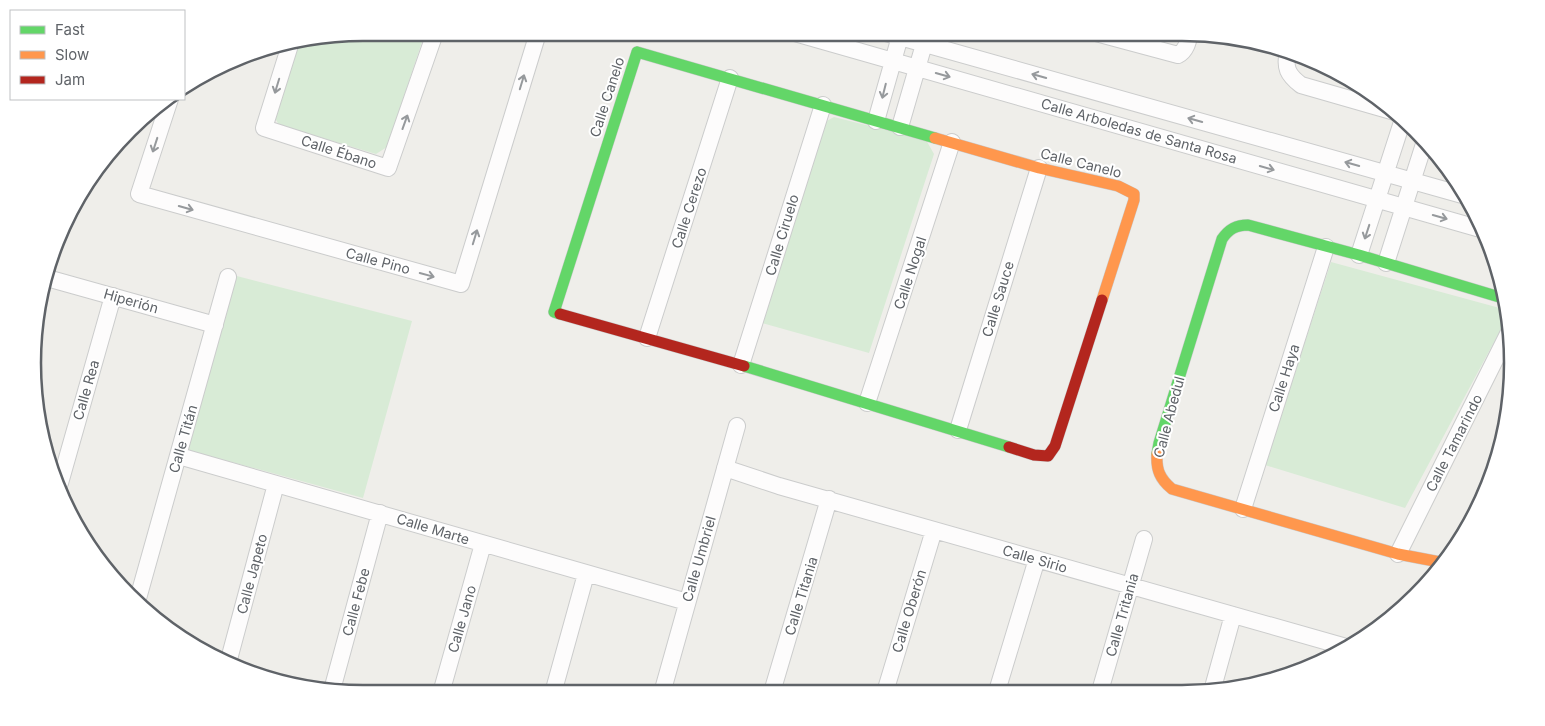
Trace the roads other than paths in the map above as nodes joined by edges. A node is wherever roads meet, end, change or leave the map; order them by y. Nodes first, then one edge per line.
1 (432, 41) edge
2 (535, 41) edge
3 (826, 41) edge
4 (894, 41) edge
5 (925, 41) edge
6 (936, 41) edge
7 (1128, 41) edge
8 (1188, 41) edge
9 (288, 50) edge
10 (1287, 59) edge
11 (892, 60) junction
12 (917, 68) junction
13 (730, 78) junction
14 (1367, 100) edge
15 (822, 105) junction
16 (167, 108) edge
17 (876, 121) junction
18 (900, 127) junction
19 (1401, 127) edge
20 (952, 142) junction
21 (1422, 149) edge
22 (1039, 168) junction
23 (1386, 174) junction
24 (1412, 182) junction
25 (1456, 193) edge
26 (1377, 200) junction
27 (1404, 207) junction
28 (1474, 227) edge
29 (1326, 247) junction
30 (1359, 255) junction
31 (1386, 263) junction
32 (228, 277) dead end
33 (52, 279) edge
34 (113, 296) junction
35 (1497, 296) edge
36 (215, 325) junction
37 (647, 338) junction
38 (1503, 346) edge
39 (741, 365) junction
40 (867, 403) junction
41 (737, 426) dead end
42 (958, 430) junction
43 (179, 456) junction
44 (725, 468) junction
45 (62, 476) edge
46 (276, 484) junction
47 (830, 500) junction
48 (1243, 509) junction
49 (380, 513) junction
50 (934, 530) junction
51 (1144, 539) dead end
52 (483, 544) junction
53 (1398, 554) junction
54 (1036, 559) junction
55 (1435, 562) edge
56 (586, 574) junction
57 (1130, 586) junction
58 (139, 595) edge
59 (687, 602) junction
60 (1233, 615) junction
61 (1334, 647) edge
62 (230, 656) edge
63 (334, 683) edge
64 (1214, 683) edge
65 (443, 685) edge
66 (555, 685) edge
67 (664, 685) edge
68 (774, 685) edge
69 (887, 685) edge
70 (999, 685) edge
71 (1102, 685) edge

9 -> 1 street, Calle Ébano
16 -> 2 street, Calle Pino
3 - 11 street, Calle Arboledas de Santa Rosa
4 - 11 street
5 - 12 street
23 -> 6 street, Calle Arboledas de Santa Rosa
7 - 8 street
10 - 14 street
11 - 12 street, Calle Arboledas de Santa Rosa
11 -> 17 street
12 - 18 street
12 -> 26 street, Calle Arboledas de Santa Rosa
13 - 15 street, Calle Canelo
13 - 37 street, Calle Cerezo
13 - 37 street, Calle Canelo
15 - 17 street, Calle Canelo
15 - 39 street, Calle Ciruelo
17 - 18 street, Calle Canelo
18 - 20 street, Calle Canelo
19 - 23 street
20 - 22 street, Calle Canelo
20 - 40 street, Calle Nogal
21 - 24 street
22 - 42 street, Calle Sauce
22 - 42 street, Calle Canelo
23 - 24 street, Calle Arboledas de Santa Rosa
23 - 26 street
24 - 25 street, Calle Arboledas de Santa Rosa
24 - 27 street
26 - 27 street, Calle Arboledas de Santa Rosa
26 -> 30 street
27 -> 28 street, Calle Arboledas de Santa Rosa
27 - 31 street
29 - 30 street, Calle Abedul
29 - 48 street, Calle Haya
29 - 48 street, Calle Abedul
30 - 31 street, Calle Abedul
31 - 35 street, Calle Abedul
32 - 36 street, Calle Titán
33 - 34 street, Hiperión
34 - 36 street, Hiperión
34 - 45 street, Calle Rea
36 - 43 street, Calle Titán
37 - 39 street, Calle Canelo
38 - 53 street, Calle Tamarindo
39 - 40 street, Calle Canelo
40 - 42 street, Calle Canelo
41 - 44 street, Calle Umbriel
43 - 46 street, Calle Marte
43 - 58 street, Calle Titán
44 - 47 street, Calle Sirio
44 - 59 street, Calle Umbriel
46 - 49 street, Calle Marte
46 - 62 street, Calle Japeto
47 - 50 street, Calle Sirio
47 - 68 street, Calle Titania
48 - 53 street, Calle Abedul
49 - 52 street, Calle Marte
49 - 63 street, Calle Febe
50 - 54 street, Calle Sirio
50 - 69 street, Calle Oberón
51 - 57 street, Calle Tritania
52 - 56 street, Calle Marte
52 - 65 street, Calle Jano
53 - 55 street, Calle Abedul
54 - 57 street, Calle Sirio
54 - 70 street
56 - 59 street, Calle Marte
56 - 66 street
57 - 60 street, Calle Sirio
57 - 71 street, Calle Tritania
59 - 67 street, Calle Umbriel
60 - 61 street, Calle Sirio
60 - 64 street

